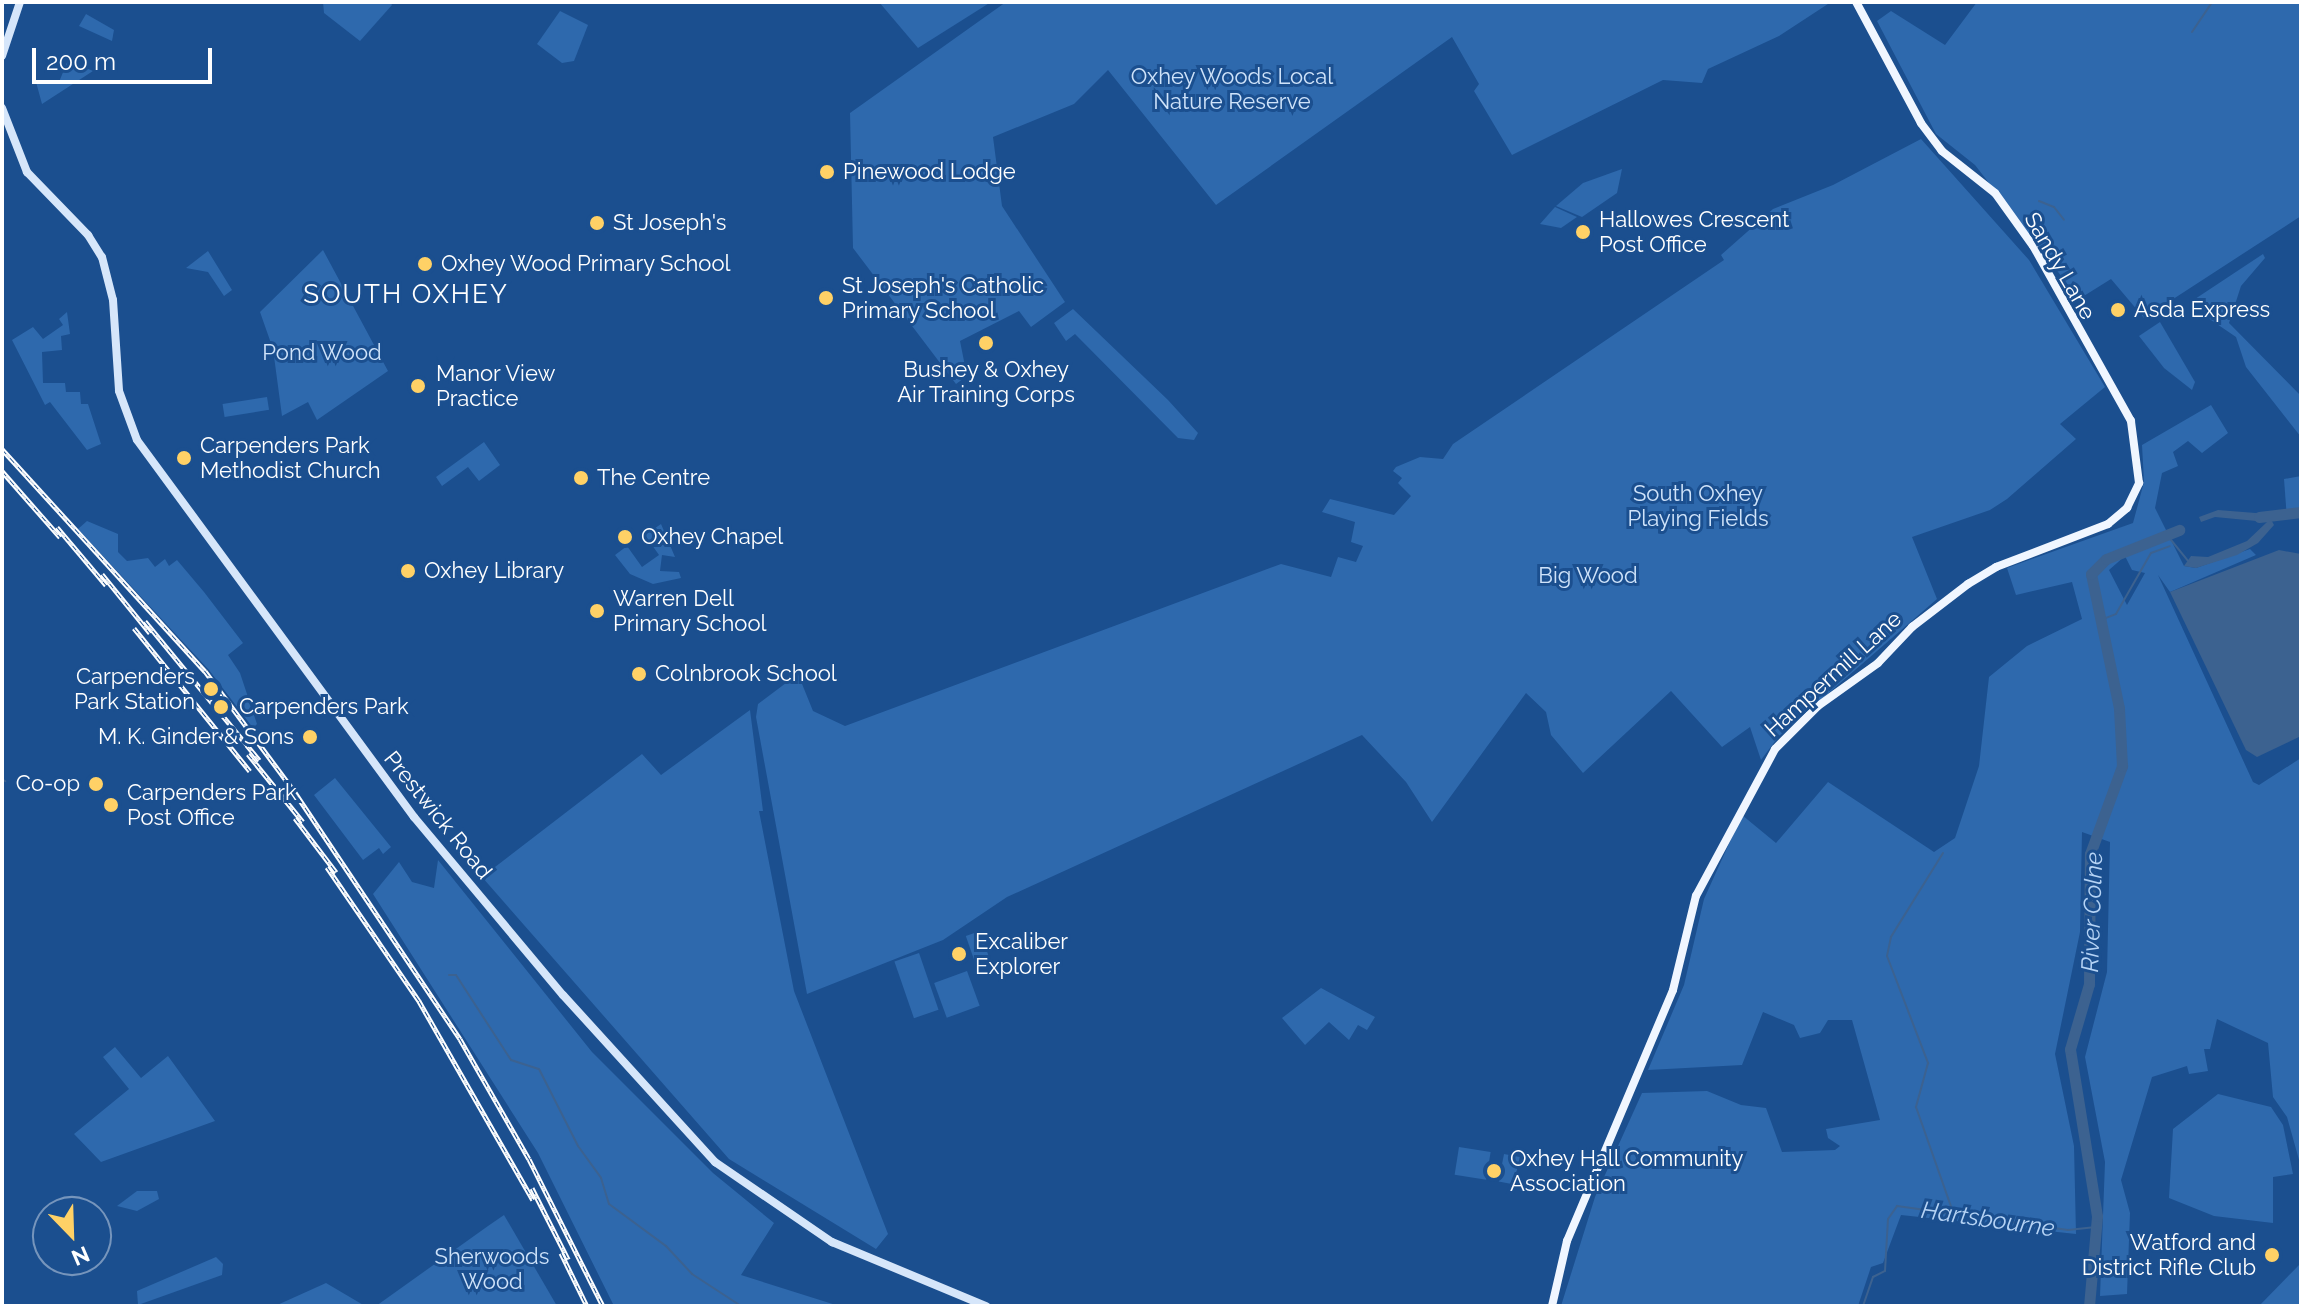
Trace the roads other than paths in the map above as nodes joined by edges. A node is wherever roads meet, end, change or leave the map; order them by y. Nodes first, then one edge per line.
1 (20, 2) edge
2 (1856, 2) edge
3 (2, 56) edge
4 (2, 108) edge
5 (2093, 357) joint
6 (986, 1306) edge
7 (1552, 1306) edge

1 - 3 main road
2 - 5 main road, Sandy Lane
4 - 6 main road, Prestwick Road
5 - 7 main road, Hampermill Lane

